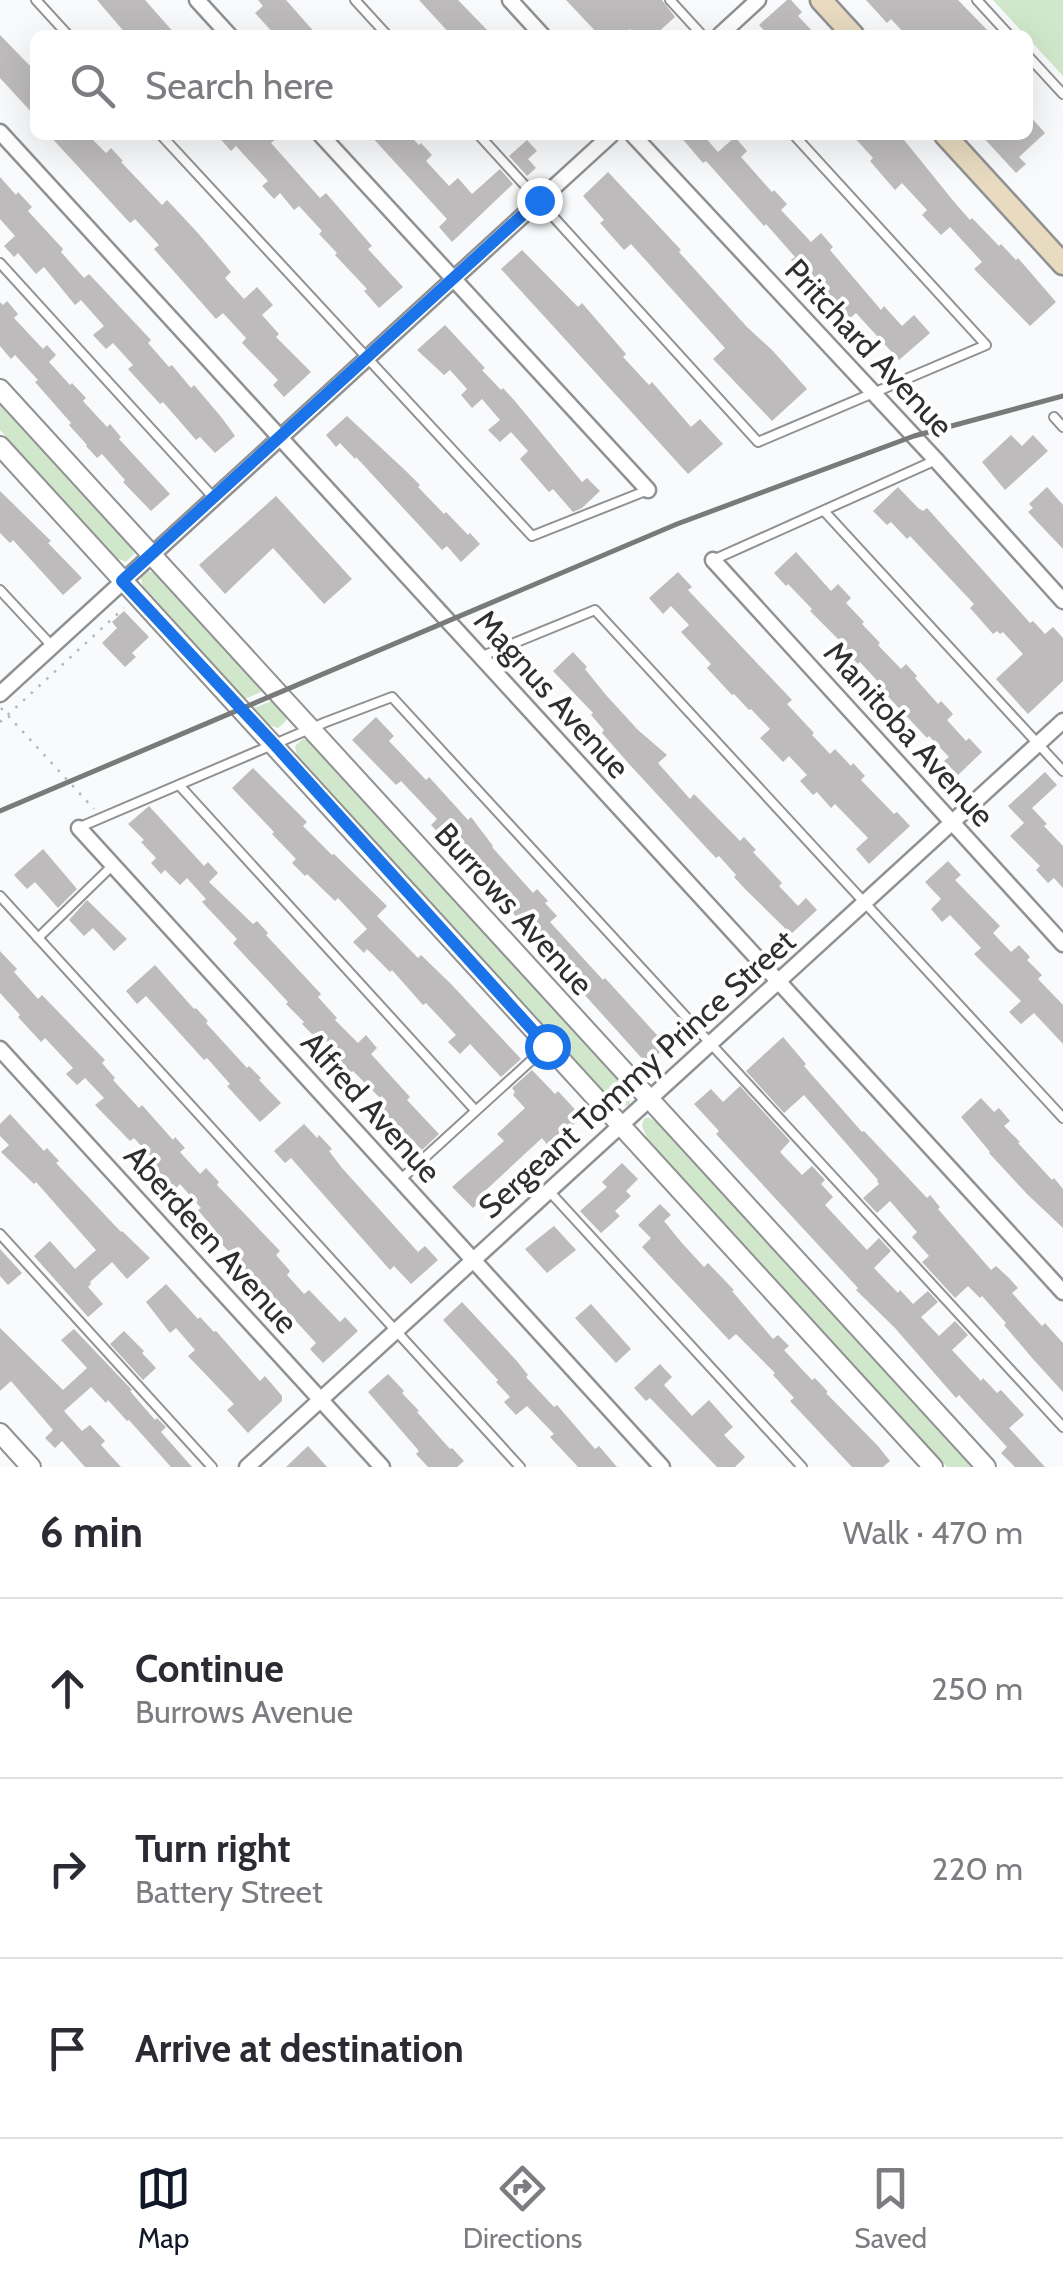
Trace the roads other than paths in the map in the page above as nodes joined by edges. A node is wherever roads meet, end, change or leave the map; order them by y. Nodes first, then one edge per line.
1 (36, 0) edge
2 (197, 0) edge
3 (355, 0) edge
4 (510, 0) edge
5 (670, 0) edge
6 (758, 0) edge
7 (820, 0) edge
8 (977, 0) edge
9 (63, 30) edge
10 (224, 30) edge
11 (382, 30) edge
12 (537, 30) edge
13 (697, 30) edge
14 (725, 30) edge
15 (848, 30) edge
16 (1004, 30) edge
17 (1033, 61) edge
18 (1063, 94) edge
19 (0, 132) edge
20 (166, 140) edge
21 (326, 140) edge
22 (484, 140) edge
23 (605, 140) edge
24 (639, 140) edge
25 (799, 140) edge
26 (950, 140) edge
27 (539, 200) junction
28 (0, 263) edge
29 (1063, 264) edge
30 (453, 279) junction
31 (367, 358) junction
32 (0, 389) edge
33 (874, 393) junction
34 (1054, 417) dead end
35 (1063, 427) edge
36 (280, 438) junction
37 (0, 446) edge
38 (936, 460) junction
39 (648, 490) joint
40 (214, 496) junction
41 (824, 511) junction
42 (150, 555) junction
43 (714, 560) joint
44 (122, 581) junction
45 (0, 590) edge
46 (1063, 601) edge
47 (52, 646) junction
48 (480, 656) junction
49 (0, 694) edge
50 (1063, 721) edge
51 (310, 729) junction
52 (274, 744) junction
53 (1038, 744) junction
54 (1063, 771) edge
55 (179, 785) junction
56 (952, 822) junction
57 (79, 828) joint
58 (113, 865) junction
59 (0, 896) edge
60 (864, 902) junction
61 (38, 938) junction
62 (1063, 944) edge
63 (778, 982) junction
64 (711, 1043) junction
65 (547, 1046) junction
66 (0, 1049) edge
67 (649, 1100) junction
68 (475, 1110) junction
69 (1063, 1118) edge
70 (620, 1126) junction
71 (400, 1180) junction
72 (549, 1191) junction
73 (0, 1234) edge
74 (474, 1260) junction
75 (1063, 1292) edge
76 (396, 1331) junction
77 (321, 1400) junction
78 (1063, 1427) edge
79 (0, 1433) edge
80 (31, 1467) edge
81 (212, 1467) edge
82 (248, 1467) edge
83 (382, 1467) edge
84 (520, 1467) edge
85 (662, 1467) edge
86 (802, 1467) edge
87 (934, 1467) edge
88 (986, 1467) edge

1 - 9 lane
2 - 10 street
3 - 11 lane
4 - 12 street
5 - 13 lane
6 - 14 street
7 - 15 main road
8 - 16 lane
17 - 18 lane
19 - 36 street, Magnus Avenue
20 - 31 lane
21 - 30 street
22 - 27 lane
23 - 27 street
24 - 33 street, Pritchard Avenue
25 - 33 lane
26 - 29 main road
27 - 30 street
27 - 33 lane
28 - 40 lane
30 - 31 street
30 - 39 street
31 - 36 street
31 - 39 lane
32 - 42 street, Burrows Avenue
33 - 38 street, Pritchard Avenue
34 - 35 lane
36 - 40 street
36 - 48 street, Magnus Avenue
37 - 44 street, Burrows Avenue
38 - 41 lane
38 - 46 street, Pritchard Avenue
40 - 42 street
41 - 43 lane
41 - 53 lane
42 - 44 street
42 - 51 street, Burrows Avenue
43 - 56 street, Manitoba Avenue
44 - 47 street
44 - 52 street, Burrows Avenue
45 - 47 lane
47 - 49 street
48 - 60 lane
48 - 63 street, Magnus Avenue
50 - 53 street, Sergeant Tommy Prince Street
51 - 52 lane
51 - 64 lane
51 - 67 street, Burrows Avenue
52 - 55 lane
52 - 65 street, Burrows Avenue
53 - 54 lane
53 - 56 street, Sergeant Tommy Prince Street
55 - 57 lane
55 - 68 lane
56 - 60 street, Sergeant Tommy Prince Street
56 - 62 street, Manitoba Avenue
57 - 58 street, Alfred Avenue
58 - 61 lane
58 - 71 street, Alfred Avenue
59 - 61 lane
60 - 63 street, Sergeant Tommy Prince Street
60 - 69 lane
61 - 76 lane
63 - 64 street, Sergeant Tommy Prince Street
63 - 75 street, Magnus Avenue
64 - 67 street, Sergeant Tommy Prince Street
64 - 78 lane
65 - 68 lane
65 - 70 street, Burrows Avenue
66 - 77 street, Aberdeen Avenue
67 - 70 street, Sergeant Tommy Prince Street
67 - 88 street, Burrows Avenue
68 - 71 lane
70 - 72 street, Sergeant Tommy Prince Street
70 - 87 street, Burrows Avenue
71 - 74 street, Alfred Avenue
72 - 74 street, Sergeant Tommy Prince Street
72 - 86 lane
73 - 81 lane
74 - 76 street, Sergeant Tommy Prince Street
74 - 85 street, Alfred Avenue
76 - 77 street, Sergeant Tommy Prince Street
76 - 84 lane
77 - 82 street, Sergeant Tommy Prince Street
77 - 83 street, Aberdeen Avenue
79 - 80 street

